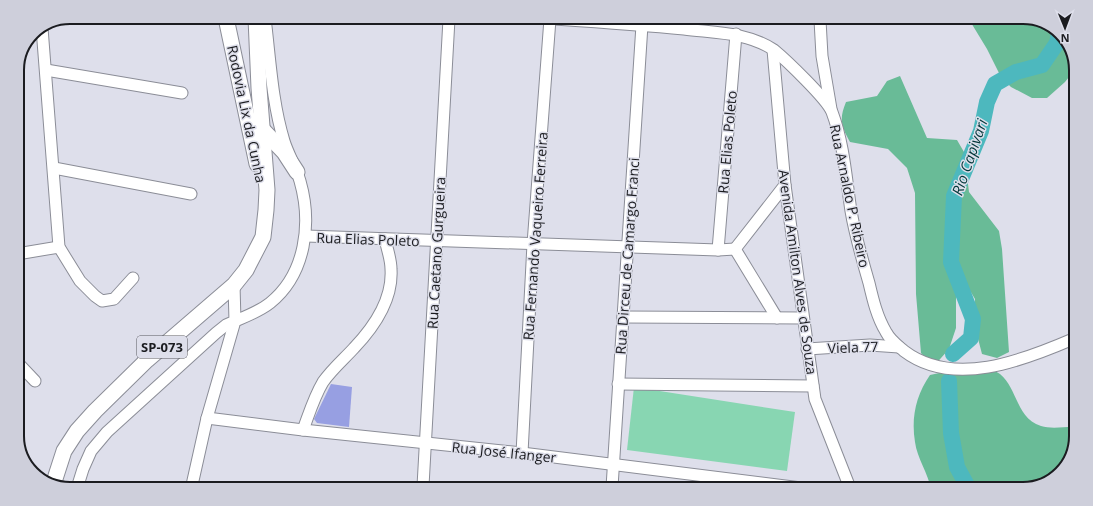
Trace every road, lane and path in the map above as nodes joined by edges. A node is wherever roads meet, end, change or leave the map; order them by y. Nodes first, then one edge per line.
1 (227, 24) edge
2 (256, 24) edge
3 (267, 24) edge
4 (449, 24) edge
5 (550, 24) edge
6 (628, 24) edge
7 (820, 24) edge
8 (642, 25) junction
9 (42, 33) edge
10 (736, 34) junction
11 (773, 50) junction
12 (46, 70) junction
13 (182, 93) dead end
14 (831, 110) junction
15 (262, 128) junction
16 (54, 168) junction
17 (297, 172) junction
18 (785, 185) junction
19 (191, 194) dead end
20 (266, 210) junction
21 (306, 236) junction
22 (385, 239) junction
23 (437, 242) junction
24 (533, 244) junction
25 (628, 246) junction
26 (59, 248) junction
27 (735, 249) junction
28 (718, 250) junction
29 (24, 253) edge
30 (133, 278) dead end
31 (234, 285) junction
32 (624, 317) junction
33 (777, 318) junction
34 (803, 318) junction
35 (235, 321) junction
36 (1069, 341) edge
37 (899, 347) junction
38 (807, 349) junction
39 (24, 369) edge
40 (35, 380) dead end
41 (618, 384) junction
42 (813, 386) junction
43 (207, 418) junction
44 (303, 430) junction
45 (424, 443) junction
46 (522, 453) junction
47 (614, 465) junction
48 (55, 480) edge
49 (79, 482) edge
50 (193, 482) edge
51 (423, 482) edge
52 (612, 482) edge
53 (752, 482) edge
54 (848, 482) edge

1 - 20 main road, Rodovia Lix da Cunha / SP-073
2 - 15 main road, Rodovia Lix da Cunha / SP-073
3 - 17 street
4 - 23 street, Rua Caetano Gurgueira
5 - 24 street, Rua Fernando Vaqueiro Ferreira
6 - 8 street, Rua Arnaldo P. Ribeiro
7 - 14 street
8 - 10 street, Rua Arnaldo P. Ribeiro
8 - 25 street, Rua Dirceu de Camargo Franci
9 - 12 street
10 - 11 street, Rua Arnaldo P. Ribeiro
10 - 28 street, Rua Elias Poleto
11 - 14 street, Rua Arnaldo P. Ribeiro
11 - 18 street, Avenida Amilton Alves de Souza
12 - 13 street
12 - 16 street
14 - 37 street, Rua Arnaldo P. Ribeiro
15 - 17 main road
15 - 20 main road, Rodovia Lix da Cunha / SP-073
16 - 19 street
16 - 26 street
17 - 21 street
18 - 27 street
18 - 34 street, Avenida Amilton Alves de Souza
20 - 31 main road, Rodovia Lix da Cunha / SP-073
21 - 22 street, Rua Elias Poleto
21 - 35 street
22 - 23 street, Rua Elias Poleto
22 - 44 street
23 - 24 street, Rua Elias Poleto
23 - 45 street, Rua Caetano Gurgueira
24 - 25 street, Rua Elias Poleto
24 - 46 street, Rua Fernando Vaqueiro Ferreira
25 - 28 street, Rua Elias Poleto
25 - 32 street, Rua Dirceu de Camargo Franci
26 - 29 street
26 - 30 street
27 - 28 street, Rua Elias Poleto
27 - 33 street
31 - 35 street
31 - 48 main road, Rodovia Lix da Cunha / SP-073
32 - 33 street
32 - 41 street, Rua Dirceu de Camargo Franci
33 - 34 street
34 - 38 street, Avenida Amilton Alves de Souza
35 - 43 street
35 - 49 street
36 - 37 street, Rua Arnaldo P. Ribeiro
37 - 38 street, Viela 77
38 - 42 street, Avenida Amilton Alves de Souza
39 - 40 street
41 - 42 street
41 - 47 street, Rua Dirceu de Camargo Franci
42 - 54 street, Avenida Amilton Alves de Souza
43 - 44 street, Rua José Ifanger
43 - 50 street
44 - 45 street, Rua José Ifanger
45 - 46 street, Rua José Ifanger
45 - 51 street, Rua Caetano Gurgueira
46 - 47 street, Rua José Ifanger
47 - 52 street, Rua Dirceu de Camargo Franci
47 - 53 street, Rua José Ifanger

